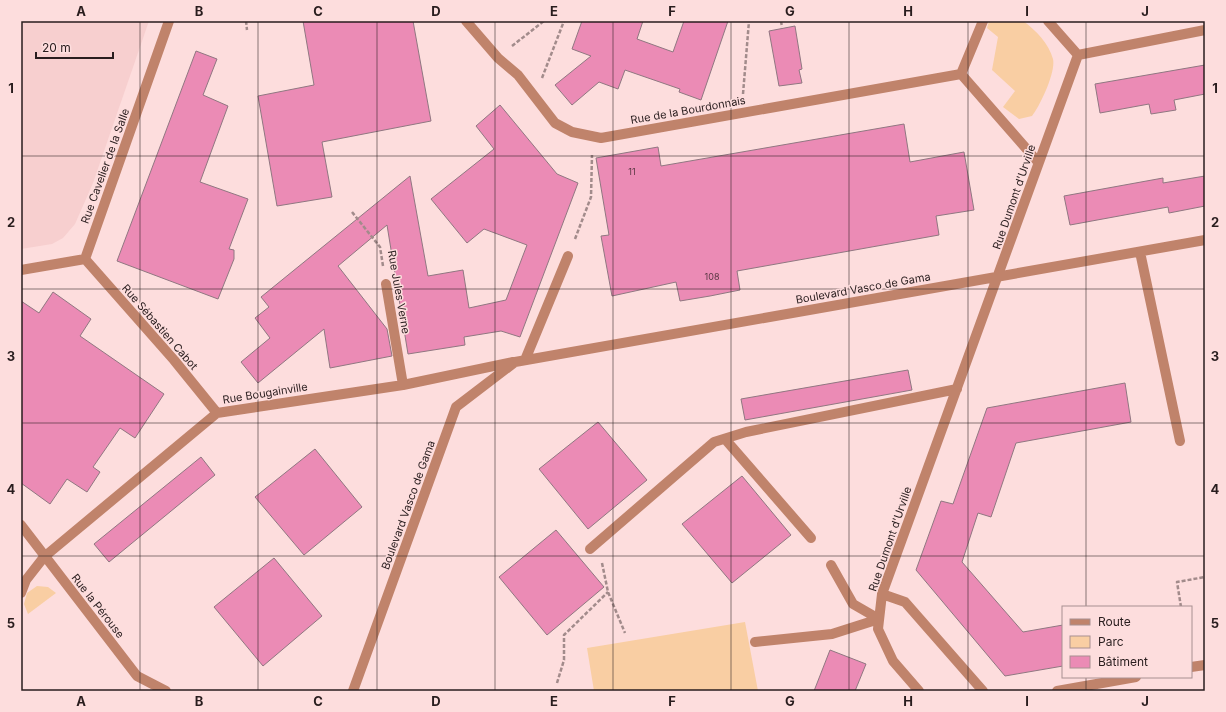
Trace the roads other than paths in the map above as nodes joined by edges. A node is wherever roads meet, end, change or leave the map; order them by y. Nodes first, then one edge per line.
1 (169, 21) edge
2 (466, 21) edge
3 (983, 21) edge
4 (1048, 21) edge
5 (1205, 30) edge
6 (1078, 55) junction
7 (960, 74) junction
8 (1038, 162) junction
9 (1205, 240) edge
10 (1140, 252) junction
11 (568, 256) road end
12 (85, 259) junction
13 (21, 270) edge
14 (998, 278) junction
15 (386, 284) road end
16 (525, 360) junction
17 (515, 362) junction
18 (403, 385) junction
19 (957, 389) junction
20 (217, 413) junction
21 (725, 439) junction
22 (1180, 440) dead end
23 (21, 525) edge
24 (811, 538) dead end
25 (590, 549) dead end
26 (44, 557) junction
27 (831, 565) dead end
28 (21, 593) edge
29 (882, 594) junction
30 (880, 618) junction
31 (755, 642) dead end
32 (1205, 665) edge
33 (1192, 667) edge
34 (1130, 678) edge
35 (166, 691) edge
36 (353, 691) edge
37 (919, 691) edge
38 (983, 691) edge
39 (1057, 691) edge

1 - 12 street, Rue Cavelier de la Salle
2 - 7 street, Rue de la Bourdonnais
3 - 7 street
4 - 6 street
5 - 6 street
6 - 8 street, Rue Dumont d'Urville
7 - 8 street
8 - 14 street, Rue Dumont d'Urville
9 - 10 street, Boulevard Vasco de Gama
10 - 14 street, Boulevard Vasco de Gama
10 - 22 street
11 - 16 street
12 - 13 street
12 - 20 street, Rue Sébastien Cabot
14 - 16 street, Boulevard Vasco de Gama
14 - 19 street, Rue Dumont d'Urville
15 - 18 street, Rue Jules Verne
16 - 17 street, Boulevard Vasco de Gama
17 - 18 street, Rue Bougainville
17 - 36 street, Boulevard Vasco de Gama
18 - 20 street, Rue Bougainville
19 - 21 street
19 - 29 street, Rue Dumont d'Urville
20 - 26 street, Rue Bougainville
21 - 24 street
21 - 25 street
23 - 26 street, Rue la Pérouse
26 - 28 street, Rue Bougainville
26 - 35 street, Rue la Pérouse
27 - 30 street
29 - 30 street, Rue Dumont d'Urville
29 - 38 street
30 - 31 street
30 - 37 street, Rue Dumont d'Urville
32 - 33 street
34 - 39 street

